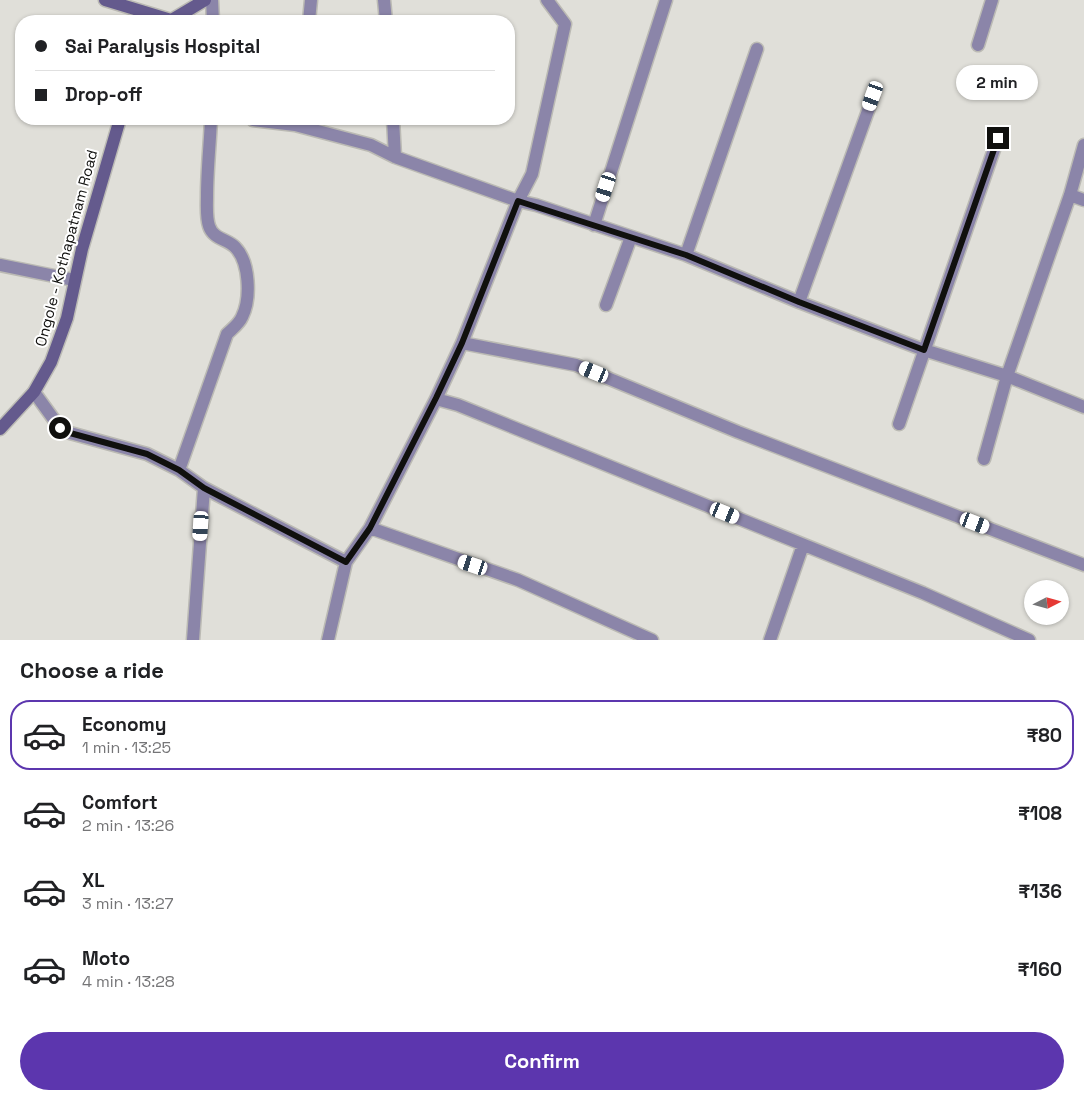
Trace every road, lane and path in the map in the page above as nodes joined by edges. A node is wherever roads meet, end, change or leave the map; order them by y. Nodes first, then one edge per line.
1 (105, 0) edge
2 (205, 0) edge
3 (212, 0) edge
4 (311, 0) edge
5 (384, 0) edge
6 (547, 0) edge
7 (666, 0) edge
8 (992, 0) edge
9 (152, 15) edge
10 (181, 15) edge
11 (213, 15) edge
12 (310, 15) edge
13 (385, 15) edge
14 (978, 45) dead end
15 (757, 49) dead end
16 (873, 96) dead end
17 (118, 125) edge
18 (211, 125) edge
19 (305, 125) edge
20 (393, 125) edge
21 (998, 138) dead end
22 (1084, 145) edge
23 (395, 157) junction
24 (1070, 195) junction
25 (1084, 200) edge
26 (518, 201) junction
27 (594, 225) junction
28 (631, 237) junction
29 (686, 255) junction
30 (0, 265) edge
31 (74, 280) junction
32 (799, 302) junction
33 (606, 305) dead end
34 (462, 343) junction
35 (924, 350) junction
36 (1007, 376) junction
37 (34, 392) junction
38 (436, 398) junction
39 (1084, 407) edge
40 (899, 424) dead end
41 (0, 429) edge
42 (984, 459) dead end
43 (179, 470) junction
44 (204, 488) junction
45 (370, 528) junction
46 (803, 544) junction
47 (346, 562) junction
48 (1084, 565) edge
49 (193, 640) edge
50 (328, 640) edge
51 (652, 640) edge
52 (770, 640) edge
53 (1029, 640) edge

1 - 9 main road
2 - 10 main road
3 - 11 street
4 - 12 street
5 - 13 street
6 - 26 street
7 - 27 street
8 - 14 street
15 - 29 street
16 - 32 street
17 - 31 main road, Ongole - Kothapatnam Road
18 - 43 street
19 - 23 street
20 - 23 street
21 - 35 street
22 - 24 street
23 - 26 street
24 - 25 street
24 - 36 street
26 - 27 street
26 - 34 street
27 - 28 street
28 - 29 street
28 - 33 street
29 - 32 street
30 - 31 street
31 - 37 main road, Ongole - Kothapatnam Road
32 - 35 street
34 - 38 street
34 - 48 street
35 - 36 street
35 - 40 street
36 - 39 street
36 - 42 street
37 - 41 main road, Ongole - Kothapatnam Road
37 - 43 street
38 - 45 street
38 - 46 street
43 - 44 street
44 - 47 street
44 - 49 street
45 - 47 street
45 - 51 street
46 - 52 street
46 - 53 street
47 - 50 street

